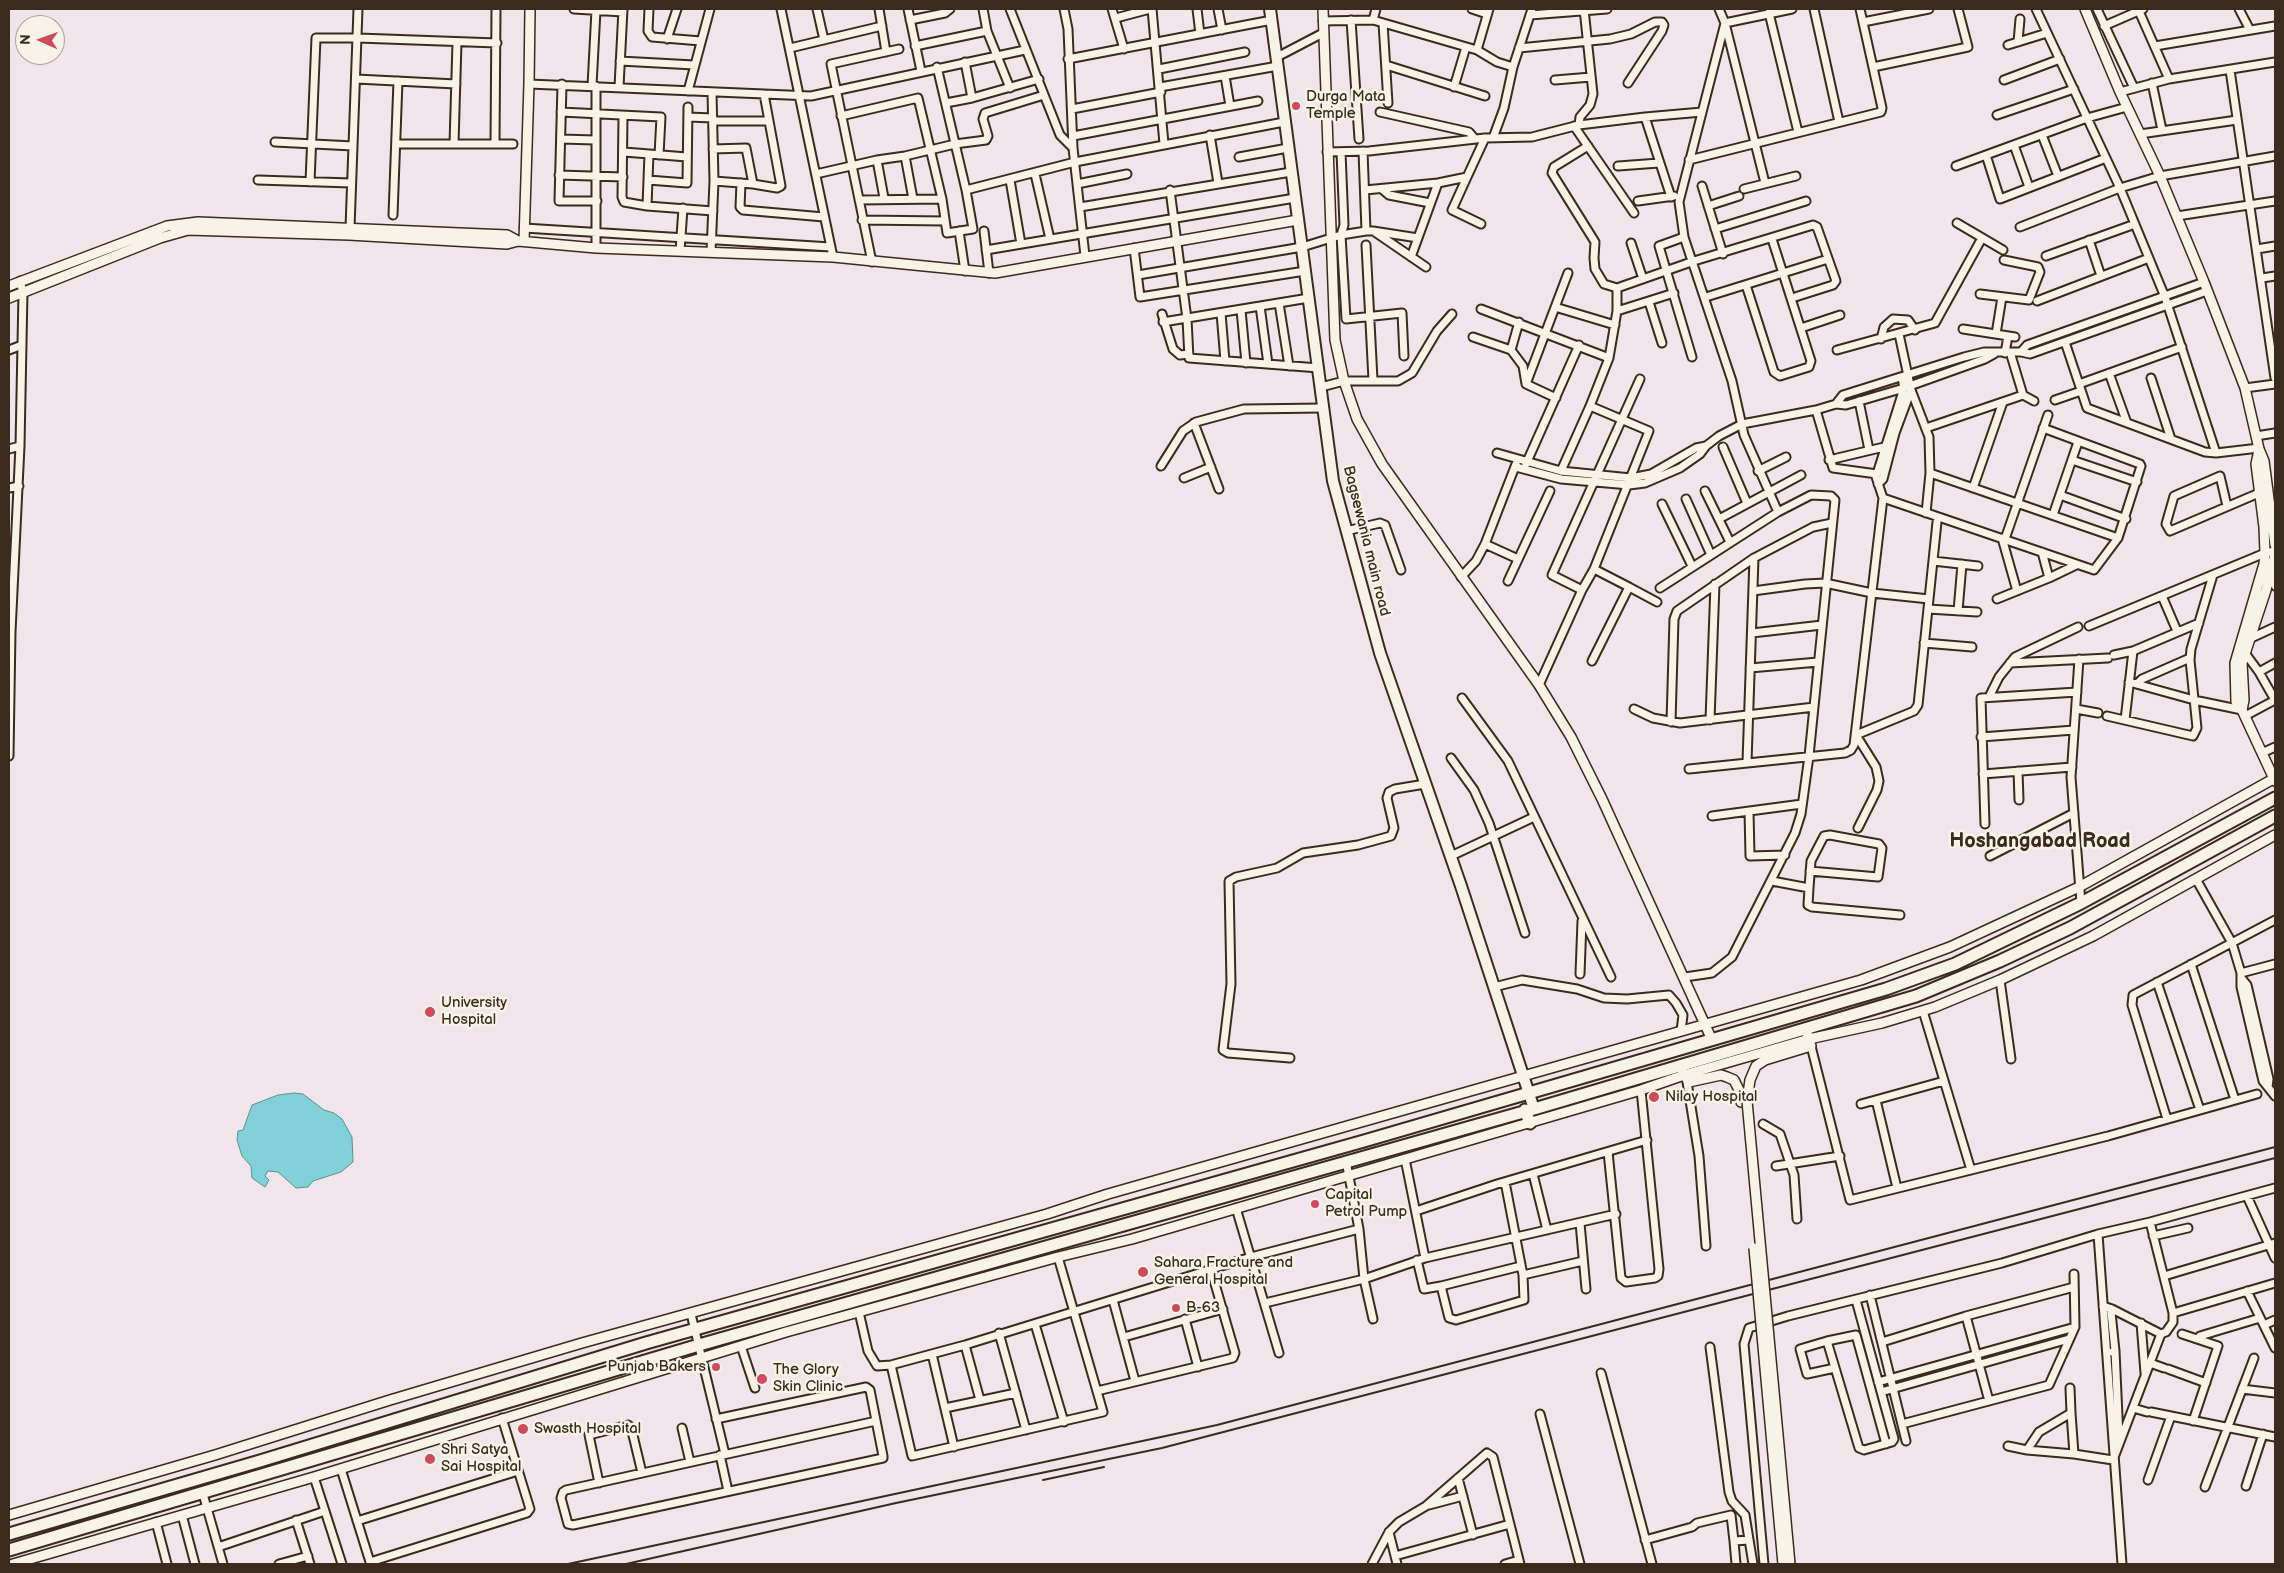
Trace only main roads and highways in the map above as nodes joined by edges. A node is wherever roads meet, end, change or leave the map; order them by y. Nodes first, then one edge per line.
1 (1270, 9) edge
2 (2275, 798) edge
3 (2275, 816) edge
4 (1530, 1092) junction
5 (1530, 1109) junction
6 (1530, 1123) road end
7 (9, 1534) edge
8 (9, 1550) edge

1 - 4 main road, Bagsewania main road
2 - 4 main road
3 - 5 main road
4 - 5 main road
4 - 7 main road
5 - 6 main road
5 - 8 main road

